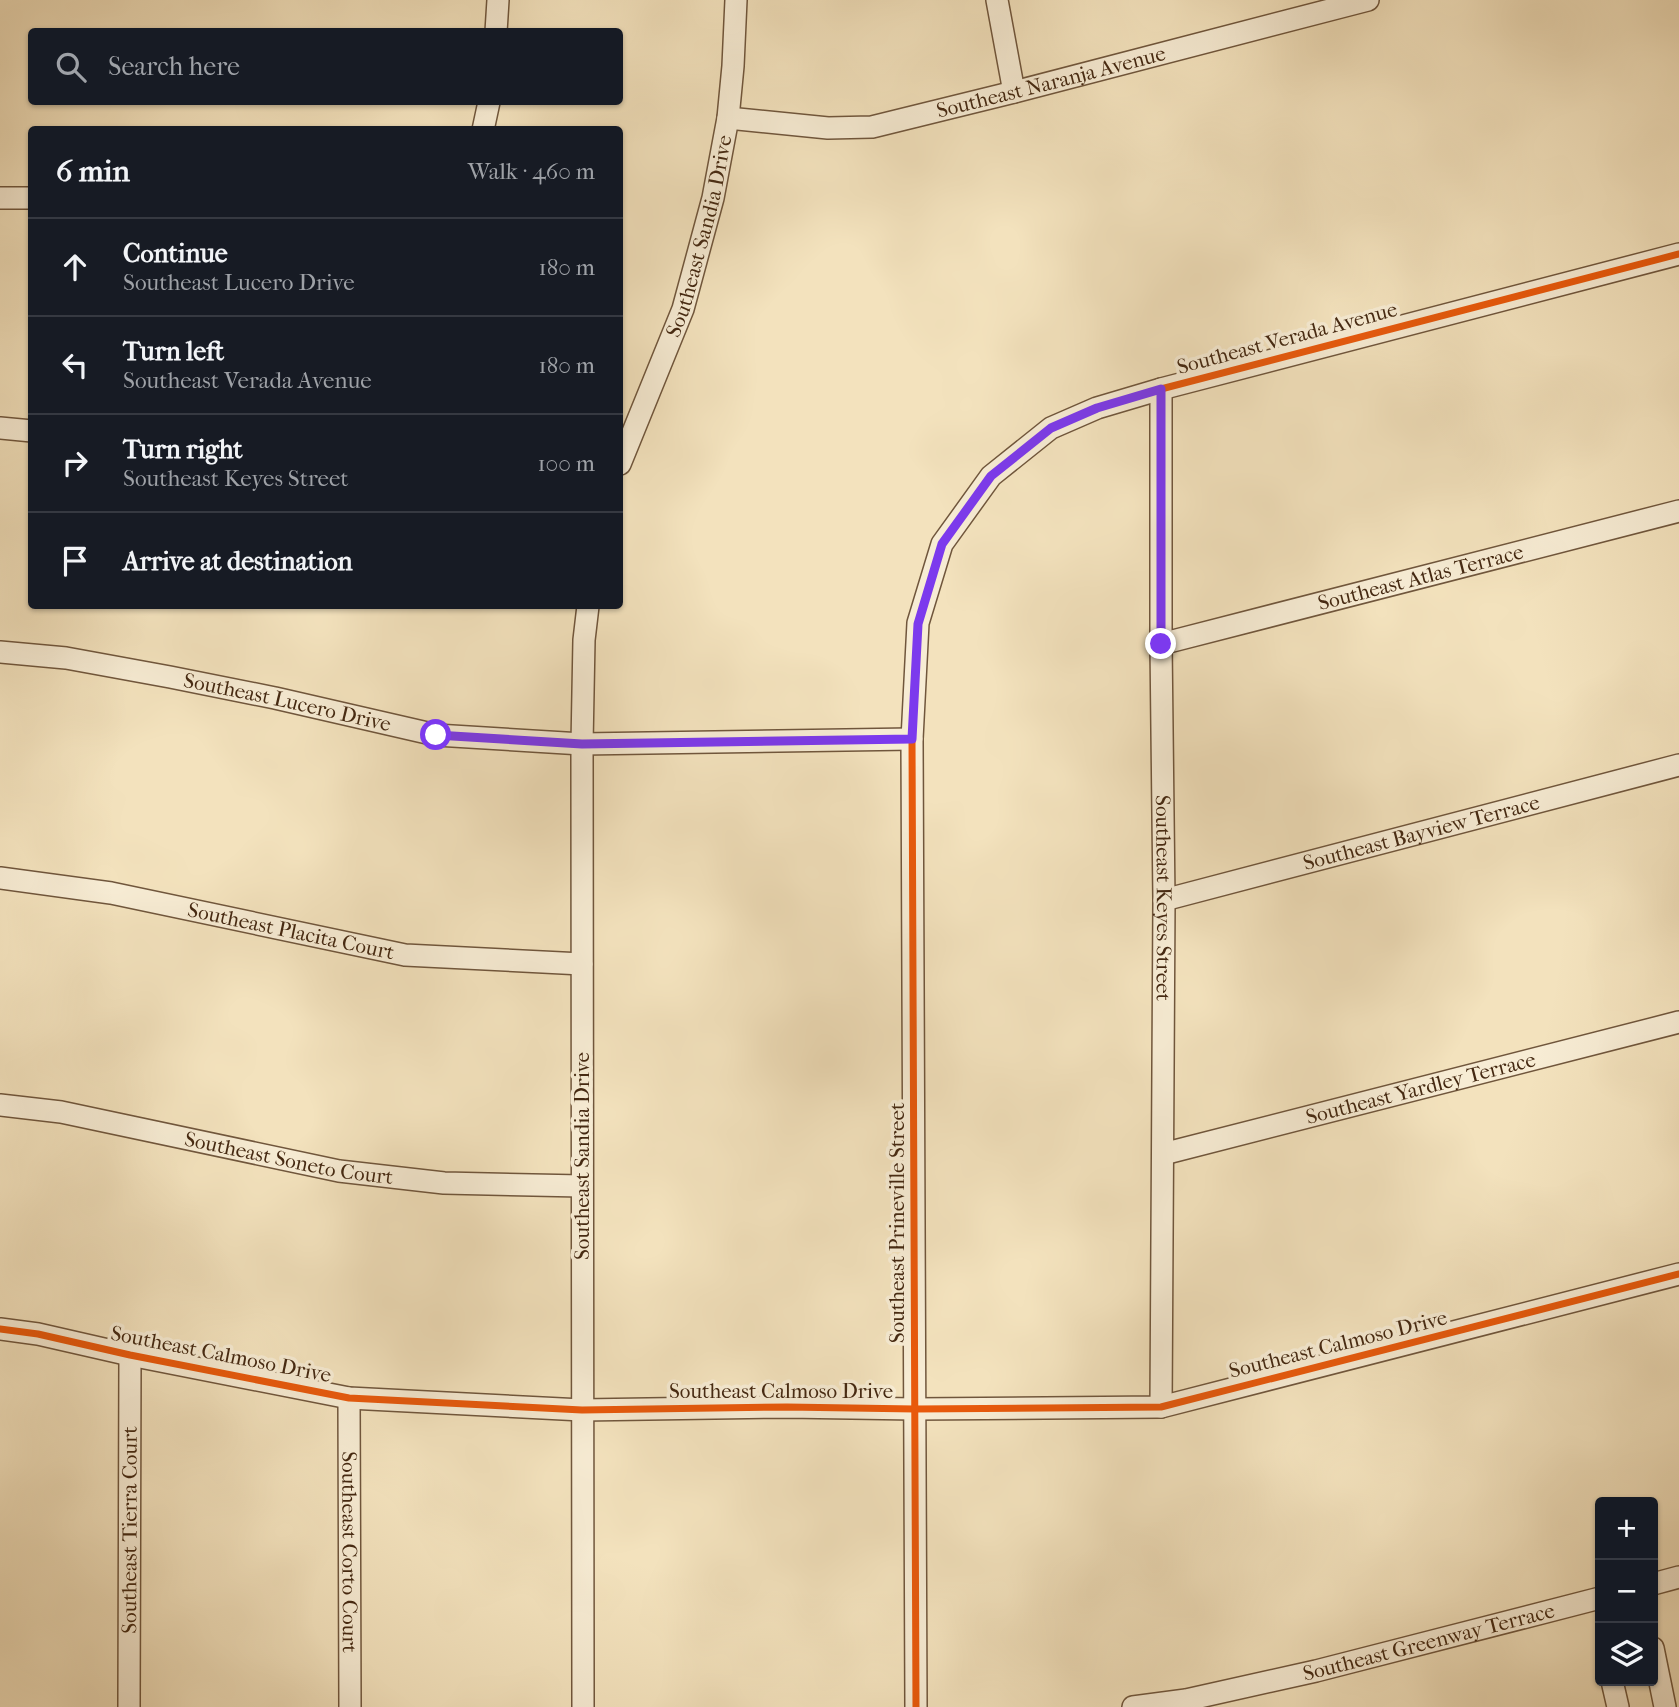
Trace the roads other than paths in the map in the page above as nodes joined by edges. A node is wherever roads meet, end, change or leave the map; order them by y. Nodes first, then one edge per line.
1 (498, 0) edge
2 (736, 0) edge
3 (997, 0) edge
4 (1368, 0) edge
5 (496, 28) edge
6 (1014, 92) junction
7 (488, 105) edge
8 (728, 118) junction
9 (484, 126) edge
10 (0, 198) edge
11 (28, 198) edge
12 (1679, 254) edge
13 (1161, 389) junction
14 (0, 428) edge
15 (28, 431) edge
16 (623, 457) edge
17 (1679, 511) edge
18 (589, 609) edge
19 (1161, 644) junction
20 (0, 652) edge
21 (912, 739) junction
22 (582, 744) junction
23 (1679, 765) edge
24 (0, 878) edge
25 (1164, 900) junction
26 (582, 964) junction
27 (1679, 1022) edge
28 (0, 1105) edge
29 (1163, 1154) junction
30 (582, 1186) junction
31 (1679, 1274) edge
32 (0, 1329) edge
33 (130, 1355) junction
34 (349, 1398) junction
35 (1161, 1408) junction
36 (915, 1409) junction
37 (582, 1410) junction
38 (1679, 1577) edge
39 (1658, 1583) edge
40 (1595, 1599) edge
41 (1658, 1673) edge
42 (1613, 1686) edge
43 (129, 1707) edge
44 (350, 1707) edge
45 (583, 1707) edge
46 (916, 1707) edge
47 (1133, 1707) edge
48 (1618, 1707) edge
49 (1665, 1707) edge

1 - 5 street
2 - 8 street, Southeast Sandia Drive
3 - 6 street
4 - 6 street, Southeast Naranja Avenue
6 - 8 street, Southeast Naranja Avenue
7 - 9 street
8 - 16 street, Southeast Sandia Drive
10 - 11 street
12 - 13 street, Southeast Verada Avenue
13 - 19 street, Southeast Keyes Street
13 - 21 street, Southeast Verada Avenue
14 - 15 street
17 - 19 street, Southeast Atlas Terrace
18 - 22 street, Southeast Sandia Drive
19 - 25 street, Southeast Keyes Street
20 - 22 street, Southeast Lucero Drive
21 - 22 street, Southeast Lucero Drive
21 - 36 street, Southeast Prineville Street
22 - 26 street, Southeast Sandia Drive
23 - 25 street, Southeast Bayview Terrace
24 - 26 street, Southeast Placita Court
25 - 29 street, Southeast Keyes Street
26 - 30 street, Southeast Sandia Drive
27 - 29 street, Southeast Yardley Terrace
28 - 30 street, Southeast Soneto Court
29 - 35 street, Southeast Keyes Street
30 - 37 street, Southeast Sandia Drive
31 - 35 street, Southeast Calmoso Drive
32 - 33 street, Southeast Calmoso Drive
33 - 34 street, Southeast Calmoso Drive
33 - 43 street, Southeast Tierra Court
34 - 37 street, Southeast Calmoso Drive
34 - 44 street, Southeast Corto Court
35 - 36 street, Southeast Calmoso Drive
36 - 37 street, Southeast Calmoso Drive
36 - 46 street, Southeast Prineville Street
37 - 45 street, Southeast Sandia Drive
38 - 39 street
40 - 47 street, Southeast Greenway Terrace
41 - 49 street
42 - 48 street

